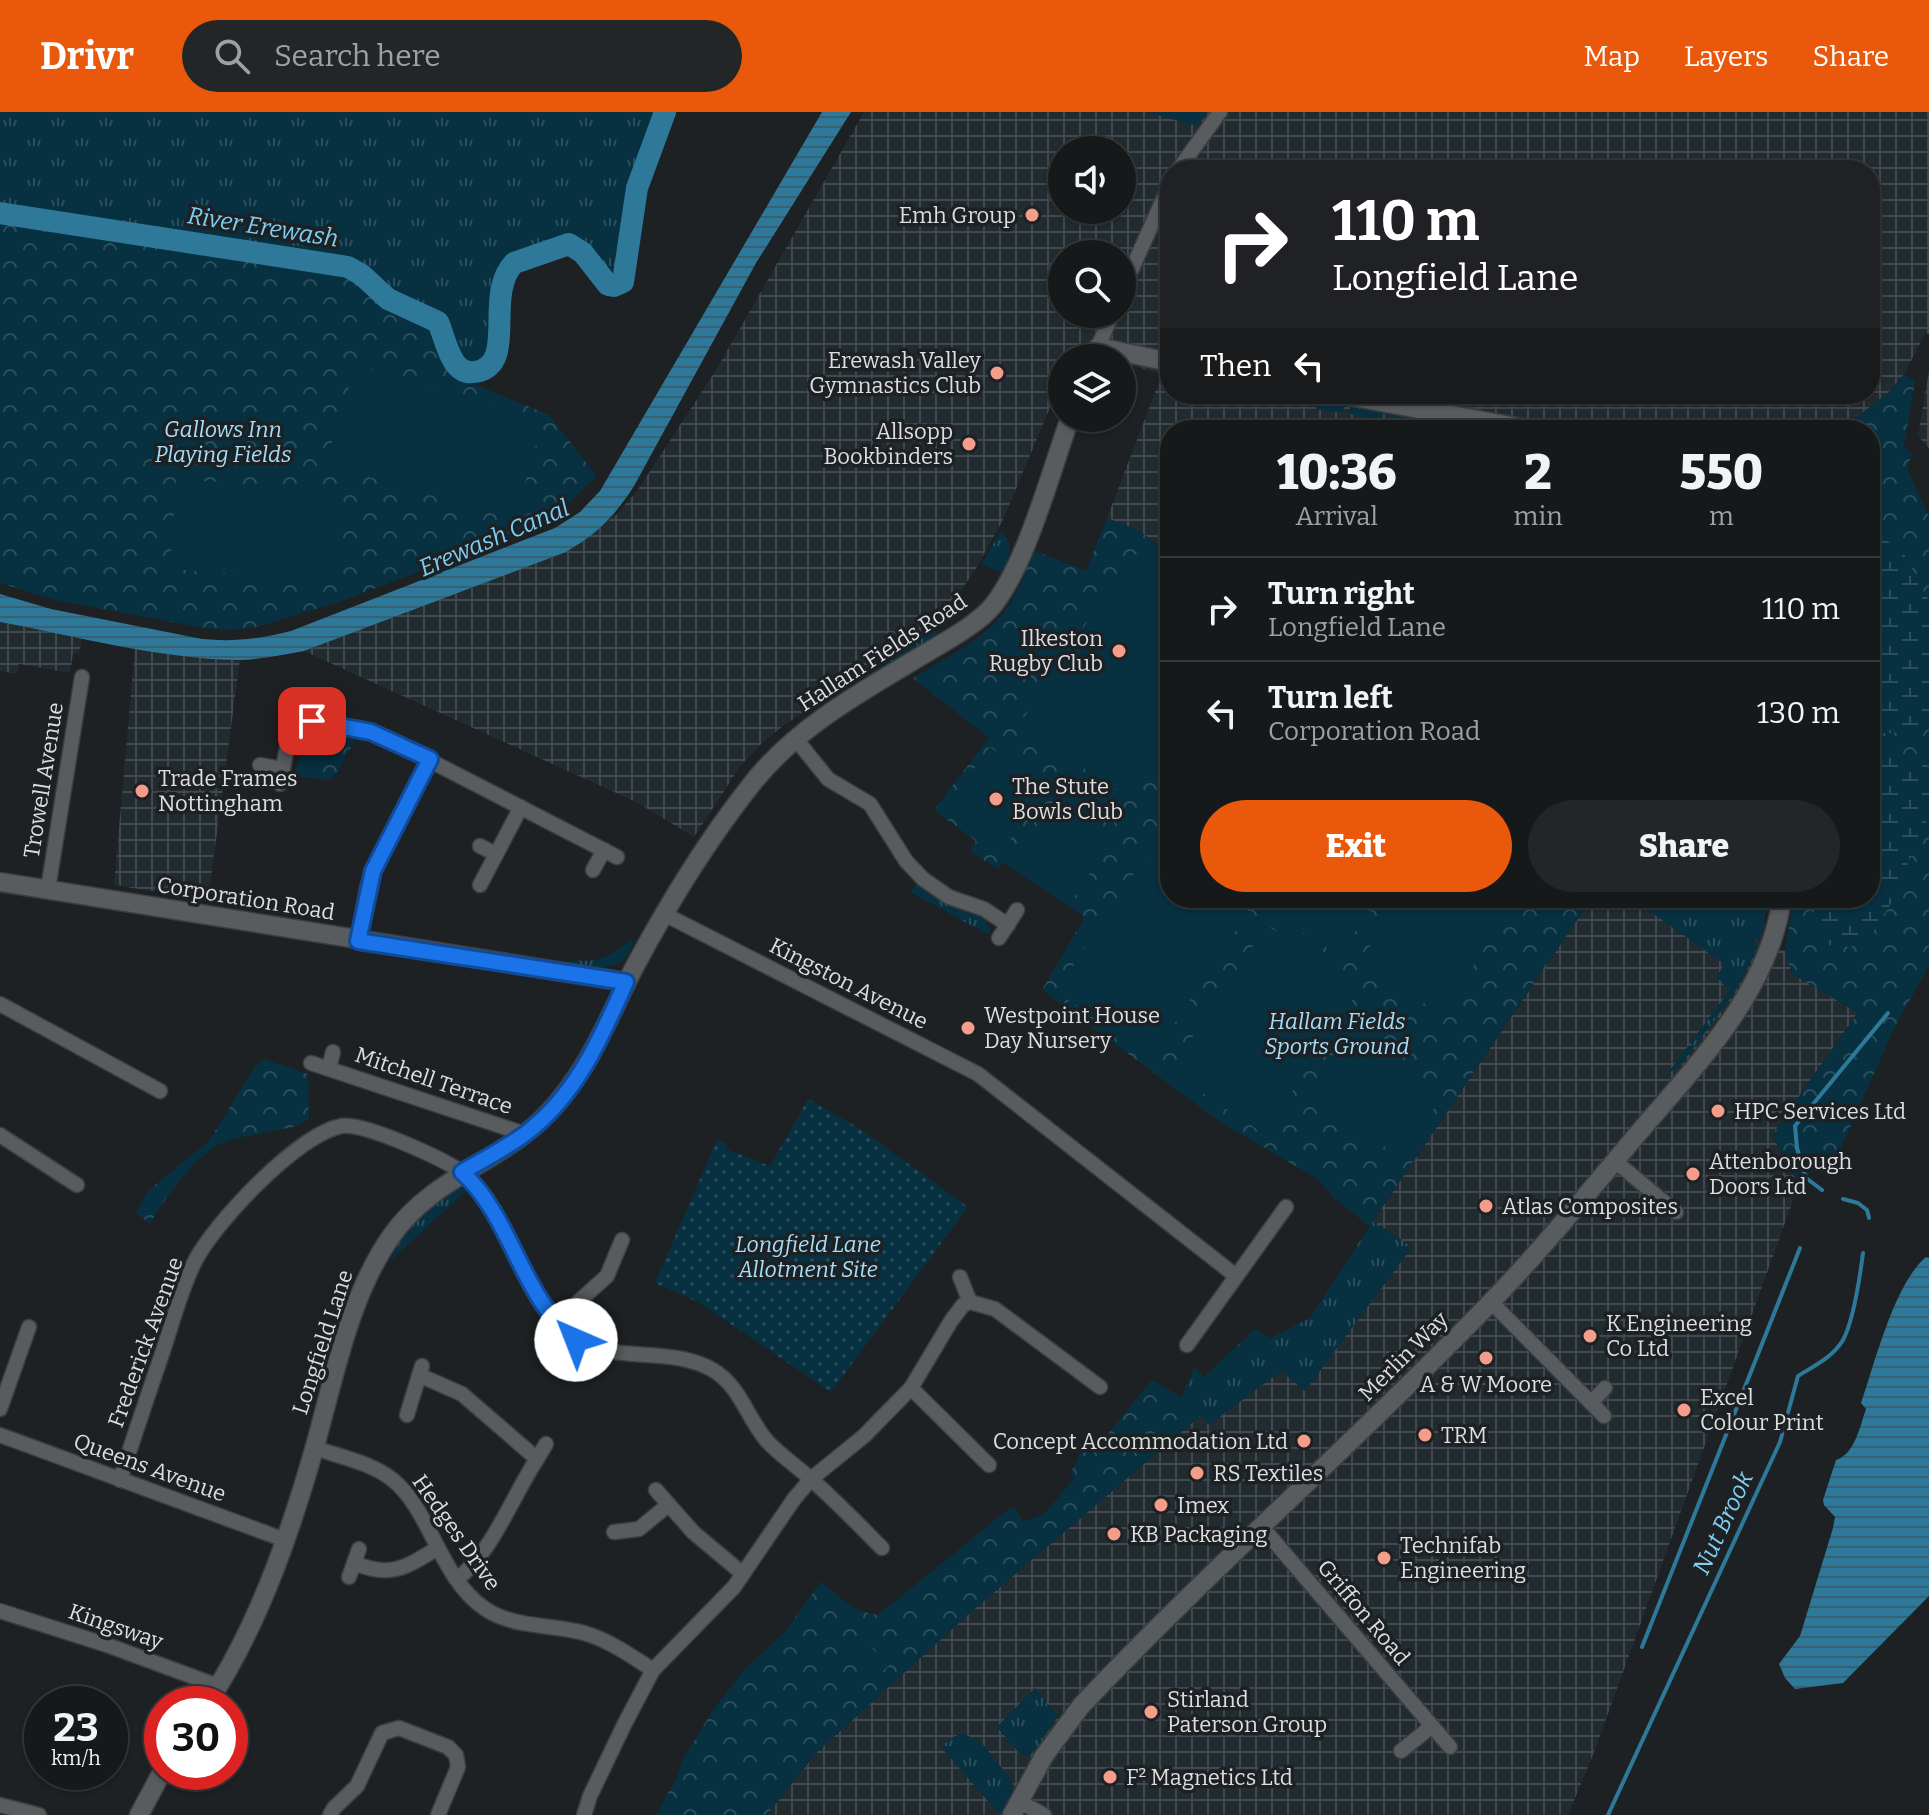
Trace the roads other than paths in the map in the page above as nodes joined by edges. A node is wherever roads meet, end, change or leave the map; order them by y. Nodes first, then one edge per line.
1 (1220, 112) edge
2 (1185, 160) edge
3 (1160, 206) edge
4 (1136, 260) edge
5 (1136, 357) edge
6 (1160, 361) edge
7 (1381, 404) edge
8 (1449, 420) edge
9 (1065, 432) edge
10 (82, 677) dead end
11 (795, 738) junction
12 (430, 759) junction
13 (260, 765) dead end
14 (521, 807) junction
15 (480, 846) dead end
16 (496, 854) junction
17 (593, 870) dead end
18 (480, 885) dead end
19 (1, 886) edge
20 (48, 889) junction
21 (1779, 908) edge
22 (1017, 910) dead end
23 (664, 914) junction
24 (1008, 925) junction
25 (999, 938) dead end
26 (358, 941) junction
27 (626, 982) junction
28 (0, 1004) edge
29 (333, 1052) dead end
30 (311, 1063) dead end
31 (329, 1068) junction
32 (160, 1091) dead end
33 (525, 1134) junction
34 (0, 1135) edge
35 (1615, 1161) junction
36 (462, 1172) junction
37 (77, 1185) dead end
38 (1286, 1207) dead end
39 (1676, 1212) dead end
40 (622, 1240) dead end
41 (1236, 1276) junction
42 (960, 1277) dead end
43 (970, 1302) junction
44 (1491, 1302) junction
45 (556, 1322) junction
46 (29, 1327) dead end
47 (1187, 1345) dead end
48 (1100, 1387) dead end
49 (911, 1388) junction
50 (1605, 1388) dead end
51 (1591, 1403) junction
52 (0, 1409) edge
53 (407, 1415) dead end
54 (1604, 1416) dead end
55 (0, 1435) edge
56 (546, 1444) dead end
57 (315, 1448) junction
58 (537, 1459) junction
59 (988, 1465) dead end
60 (811, 1479) junction
61 (120, 1480) junction
62 (656, 1490) dead end
63 (668, 1505) junction
64 (1262, 1527) junction
65 (614, 1532) dead end
66 (285, 1540) junction
67 (882, 1548) dead end
68 (436, 1549) junction
69 (354, 1563) dead end
70 (743, 1574) junction
71 (457, 1579) junction
72 (0, 1611) edge
73 (653, 1670) junction
74 (218, 1686) joint
75 (1432, 1726) junction
76 (1450, 1747) dead end
77 (1401, 1751) dead end
78 (152, 1790) edge
79 (0, 1805) edge
80 (1015, 1808) edge
81 (39, 1815) edge
82 (139, 1815) edge
83 (330, 1815) edge
84 (438, 1815) edge
85 (584, 1815) edge
86 (1044, 1815) edge

1 - 2 street
3 - 4 street
5 - 6 street
7 - 8 street
9 - 11 street, Hallam Fields Road
10 - 20 street, Trowell Avenue
11 - 23 street, Hallam Fields Road
11 - 24 street
12 - 13 street
12 - 14 street
12 - 26 street
14 - 16 street
14 - 17 street
15 - 16 street
16 - 18 street
19 - 20 street, Corporation Road
20 - 26 street, Corporation Road
21 - 35 street, Merlin Way
22 - 24 street
23 - 27 street, Hallam Fields Road
23 - 41 street, Kingston Avenue
24 - 25 street
26 - 27 street, Corporation Road
27 - 33 street, Longfield Lane
28 - 32 street
29 - 31 street, Mitchell Terrace
30 - 31 street, Mitchell Terrace
31 - 33 street, Mitchell Terrace
33 - 36 street, Longfield Lane
34 - 37 street
35 - 39 street
35 - 44 street, Merlin Way
36 - 45 street
36 - 57 street, Longfield Lane
36 - 61 street, Frederick Avenue
38 - 41 street
40 - 45 street
41 - 47 street
42 - 43 street
43 - 48 street
43 - 49 street
44 - 51 street
44 - 64 street, Merlin Way
45 - 60 street
46 - 52 street
49 - 59 street
49 - 60 street
50 - 51 street
51 - 54 street
53 - 58 street
55 - 61 street, Queens Avenue
56 - 58 street
57 - 66 street, Longfield Lane
57 - 68 street, Hedges Drive
58 - 71 street
60 - 67 street
60 - 70 street
61 - 66 street, Queens Avenue
62 - 63 street
63 - 65 street
63 - 70 street
64 - 75 street, Griffon Road
64 - 80 street, Merlin Way
66 - 74 street, Longfield Lane
68 - 69 street
68 - 71 street, Hedges Drive
70 - 73 street
71 - 73 street, Hedges Drive
72 - 74 street, Kingsway
73 - 85 street
75 - 76 street, Griffon Road
75 - 77 street
78 - 82 street
79 - 81 street
80 - 86 street
83 - 84 street

